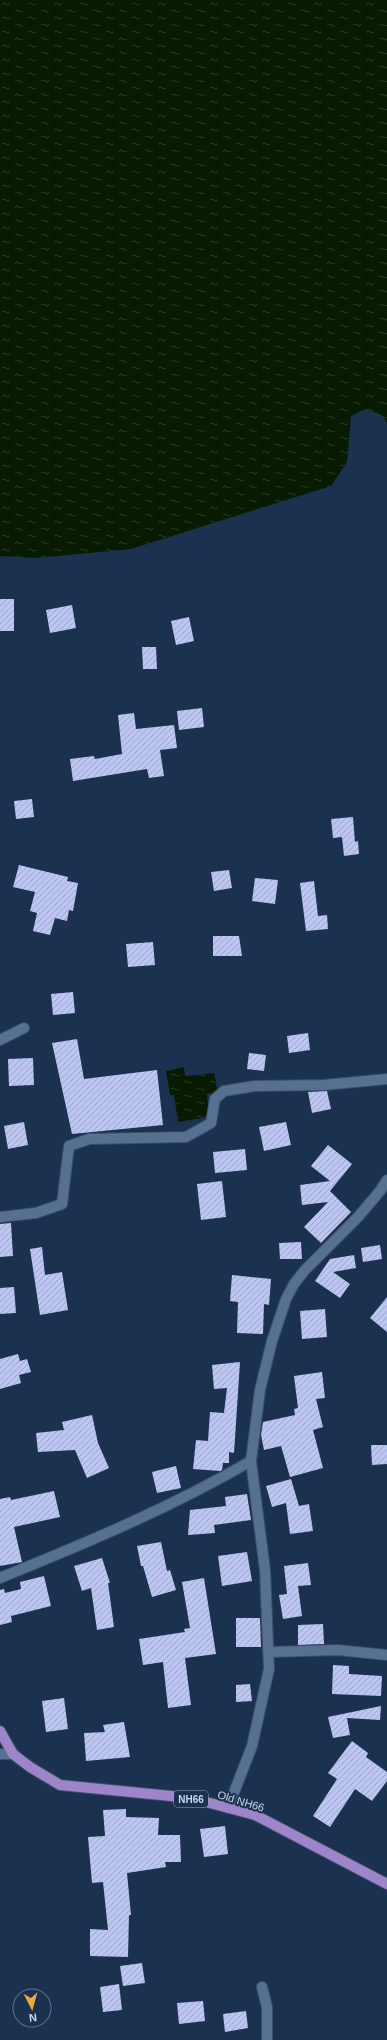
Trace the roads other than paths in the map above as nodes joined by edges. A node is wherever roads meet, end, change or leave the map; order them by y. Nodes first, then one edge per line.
1 (24, 1028) dead end
2 (0, 1040) edge
3 (387, 1079) edge
4 (387, 1180) edge
5 (384, 1194) edge
6 (0, 1217) edge
7 (251, 1462) junction
8 (0, 1578) edge
9 (269, 1652) junction
10 (387, 1655) edge
11 (0, 1731) edge
12 (0, 1754) edge
13 (13, 1754) junction
14 (228, 1808) junction
15 (387, 1884) edge
16 (262, 1987) dead end
17 (267, 2040) edge

1 - 2 street
3 - 6 street
4 - 5 street
5 - 7 street
7 - 8 street
7 - 9 street
9 - 10 street
9 - 14 street
11 - 13 main road, Old NH66 / NH66
12 - 13 street
13 - 14 main road, Old NH66 / NH66
14 - 15 main road, Old NH66 / NH66
16 - 17 street

